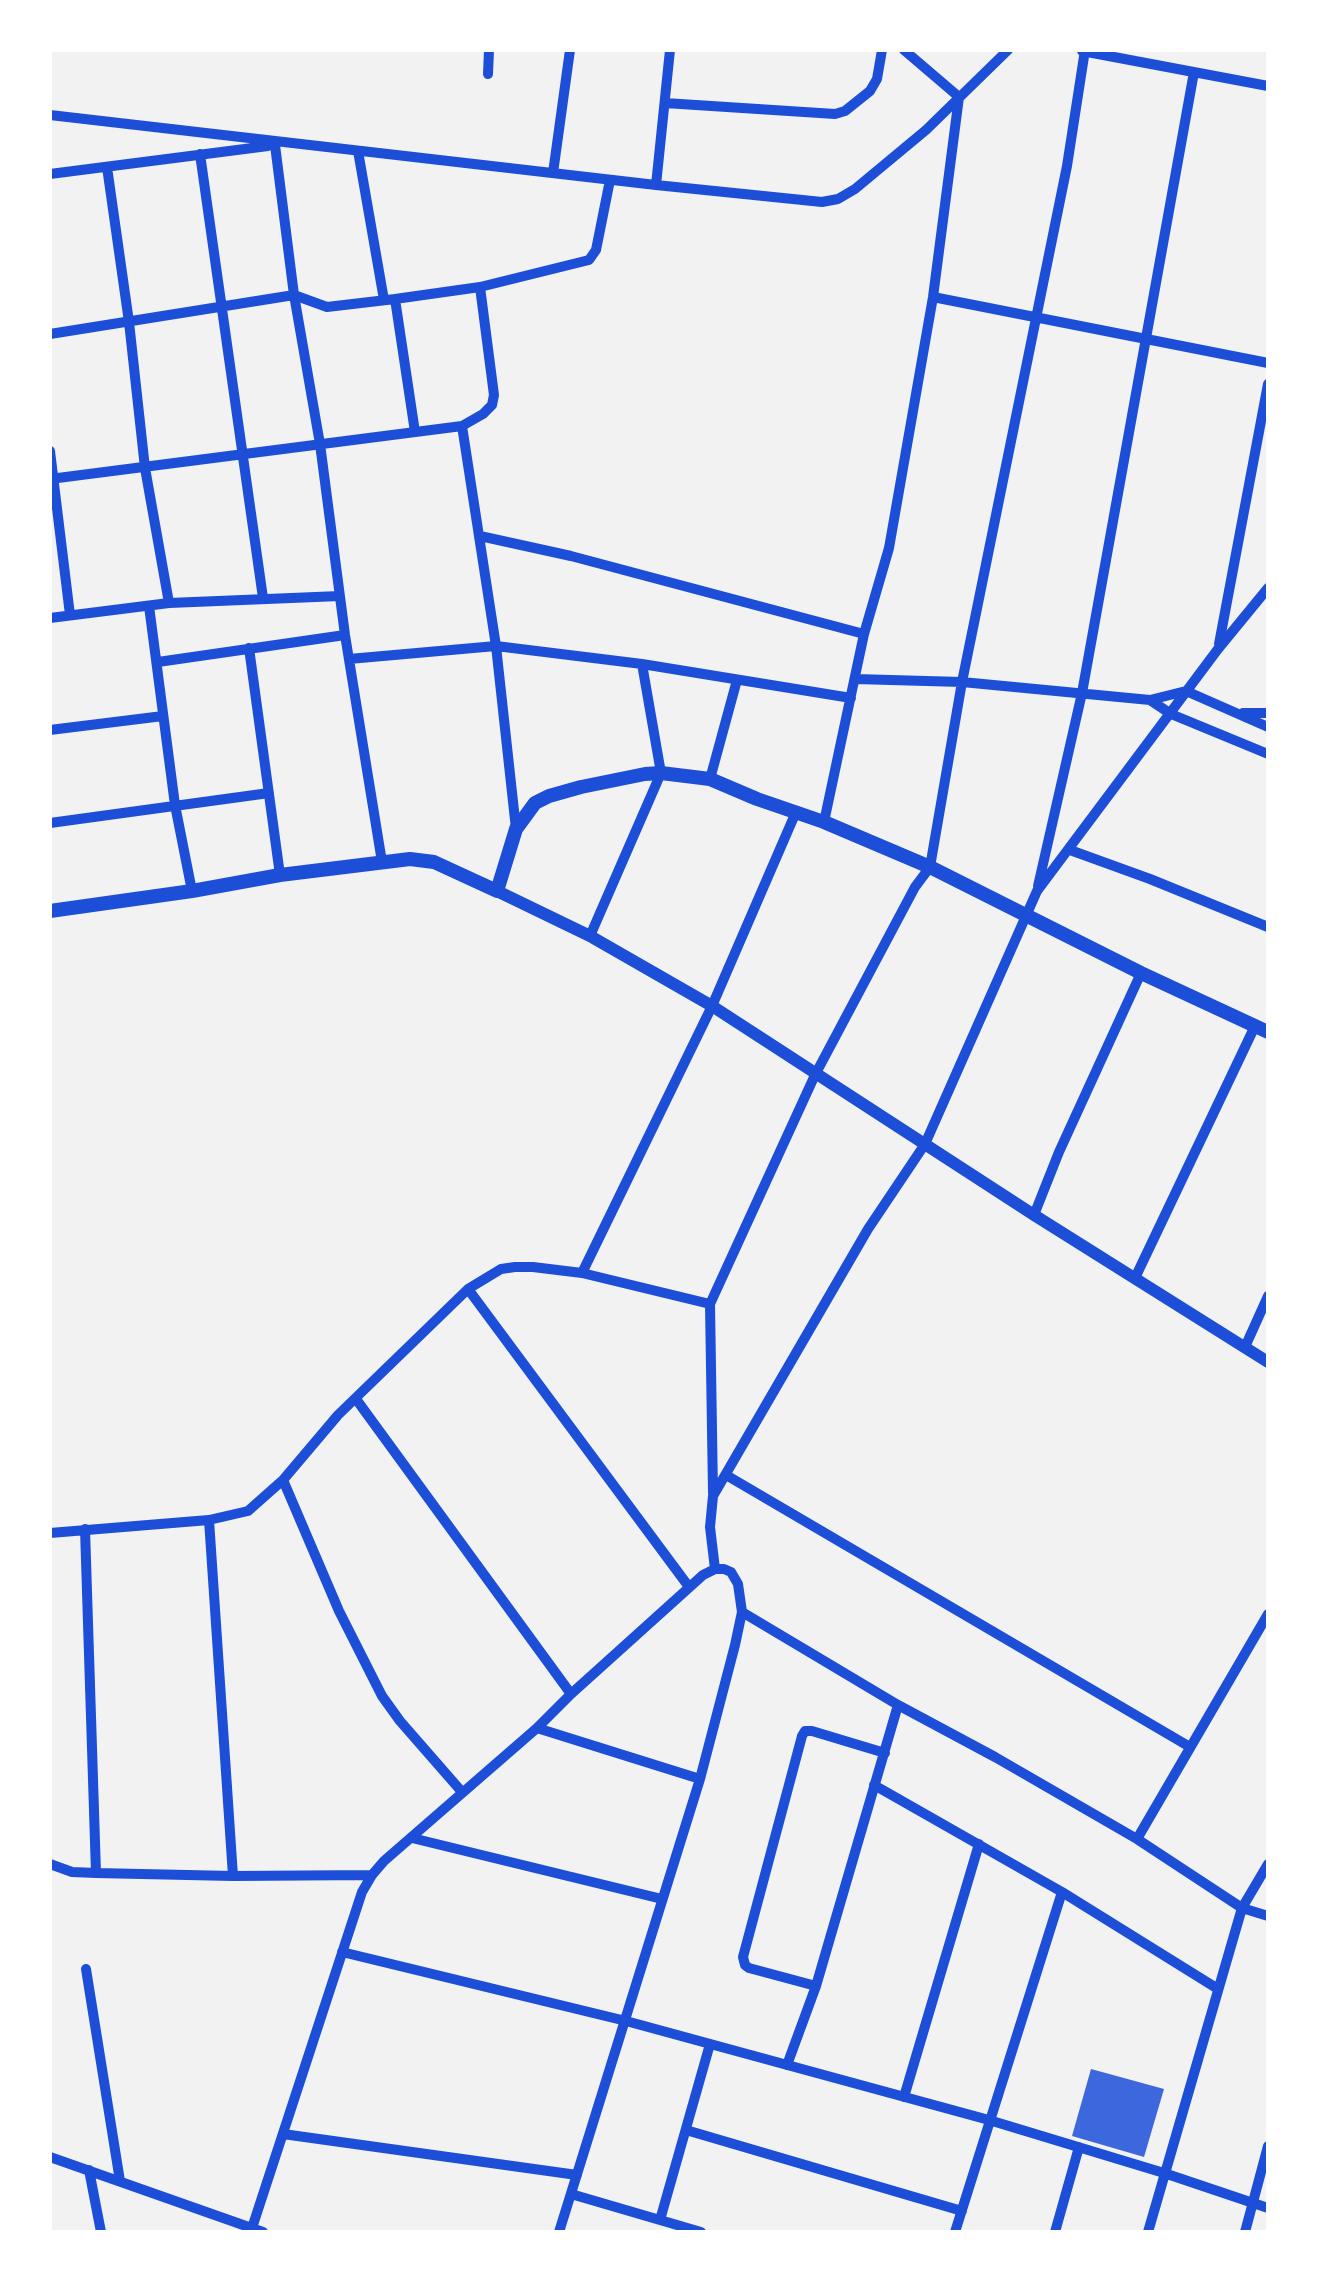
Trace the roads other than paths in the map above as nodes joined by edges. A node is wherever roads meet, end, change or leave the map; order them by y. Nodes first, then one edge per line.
1 (490, 50) edge
2 (570, 50) edge
3 (670, 50) edge
4 (882, 50) edge
5 (904, 50) edge
6 (1008, 50) edge
7 (1083, 50) edge
8 (1194, 72) junction
9 (488, 74) dead end
10 (1268, 86) edge
11 (959, 97) junction
12 (666, 103) junction
13 (50, 115) edge
14 (279, 144) junction
15 (358, 151) junction
16 (200, 154) junction
17 (106, 167) junction
18 (552, 173) junction
19 (50, 174) edge
20 (610, 180) junction
21 (656, 185) junction
22 (480, 287) junction
23 (294, 296) junction
24 (932, 297) junction
25 (390, 299) junction
26 (223, 308) junction
27 (1036, 316) junction
28 (129, 322) junction
29 (50, 334) edge
30 (1146, 339) junction
31 (1268, 363) edge
32 (1268, 384) edge
33 (462, 426) junction
34 (415, 432) junction
35 (320, 444) junction
36 (50, 450) edge
37 (242, 455) junction
38 (145, 468) junction
39 (52, 479) edge
40 (480, 536) junction
41 (1266, 594) edge
42 (340, 596) junction
43 (263, 598) junction
44 (169, 603) junction
45 (149, 606) junction
46 (70, 615) junction
47 (50, 618) edge
48 (864, 634) junction
49 (345, 635) junction
50 (496, 646) junction
51 (250, 648) junction
52 (1218, 649) junction
53 (349, 659) junction
54 (158, 662) junction
55 (642, 664) junction
56 (855, 678) junction
57 (736, 680) junction
58 (962, 682) junction
59 (1186, 691) junction
60 (1082, 693) junction
61 (850, 698) junction
62 (1150, 700) junction
63 (1237, 713) junction
64 (1268, 713) edge
65 (1171, 714) junction
66 (163, 716) junction
67 (1268, 727) edge
68 (50, 730) edge
69 (1268, 754) edge
70 (662, 772) junction
71 (710, 779) junction
72 (269, 793) junction
73 (174, 805) junction
74 (796, 812) junction
75 (824, 822) junction
76 (50, 823) edge
77 (516, 828) junction
78 (1070, 850) junction
79 (382, 862) junction
80 (930, 867) junction
81 (280, 876) junction
82 (192, 891) junction
83 (497, 891) junction
84 (1037, 892) junction
85 (50, 909) edge
86 (1027, 916) junction
87 (1268, 927) edge
88 (590, 936) junction
89 (1141, 973) junction
90 (712, 1006) junction
91 (1262, 1029) edge
92 (815, 1075) junction
93 (925, 1144) junction
94 (1034, 1216) junction
95 (582, 1273) junction
96 (1135, 1278) junction
97 (468, 1288) junction
98 (1268, 1296) edge
99 (710, 1304) junction
100 (1245, 1347) junction
101 (1268, 1362) edge
102 (356, 1398) junction
103 (726, 1474) junction
104 (283, 1480) junction
105 (713, 1496) junction
106 (209, 1520) junction
107 (85, 1530) junction
108 (50, 1533) edge
109 (714, 1568) junction
110 (689, 1587) junction
111 (742, 1612) junction
112 (1268, 1614) edge
113 (571, 1694) junction
114 (898, 1705) junction
115 (537, 1728) junction
116 (1190, 1747) junction
117 (884, 1753) junction
118 (700, 1778) junction
119 (874, 1785) junction
120 (462, 1792) junction
121 (412, 1838) junction
122 (1137, 1839) junction
123 (979, 1844) junction
124 (50, 1864) edge
125 (1268, 1864) edge
126 (96, 1873) junction
127 (372, 1875) junction
128 (233, 1876) junction
129 (1062, 1892) junction
130 (662, 1898) junction
131 (1242, 1908) junction
132 (1268, 1916) edge
133 (342, 1952) junction
134 (86, 1970) dead end
135 (816, 1986) junction
136 (1218, 1989) junction
137 (626, 2021) junction
138 (710, 2044) junction
139 (787, 2065) junction
140 (904, 2097) junction
141 (989, 2120) junction
142 (686, 2130) junction
143 (283, 2134) junction
144 (1268, 2146) edge
145 (1079, 2147) junction
146 (50, 2156) edge
147 (89, 2170) junction
148 (1164, 2172) junction
149 (577, 2175) junction
150 (120, 2182) junction
151 (571, 2194) junction
152 (1253, 2201) junction
153 (1268, 2208) edge
154 (962, 2210) junction
155 (660, 2220) junction
156 (250, 2229) edge
157 (101, 2232) edge
158 (559, 2232) edge
159 (701, 2232) edge
160 (956, 2232) edge
161 (1055, 2232) edge
162 (1148, 2232) edge
163 (1246, 2232) edge

1 - 9 street
2 - 18 street
3 - 12 street
4 - 12 street
5 - 11 street
6 - 11 street
7 - 8 street
7 - 27 street
8 - 10 street
8 - 30 street
11 - 21 street
11 - 24 street
12 - 21 street
13 - 14 street
14 - 15 street
14 - 16 street
14 - 23 street
15 - 18 street
15 - 25 street
16 - 17 street
16 - 26 street
17 - 19 street
17 - 28 street
18 - 20 street
20 - 21 street
20 - 22 street
22 - 25 street
22 - 33 street
23 - 25 street
23 - 26 street
23 - 35 street
24 - 27 street
24 - 48 street
25 - 34 street
26 - 28 street
26 - 37 street
27 - 30 street
27 - 58 street
28 - 29 street
28 - 38 street
30 - 31 street
30 - 60 street
32 - 52 street
33 - 34 street
33 - 40 street
34 - 35 street
35 - 37 street
35 - 42 street
36 - 39 street
37 - 38 street
37 - 43 street
38 - 39 street
38 - 44 street
39 - 46 street
40 - 48 street
40 - 50 street
41 - 52 street
42 - 43 street
42 - 49 street
43 - 44 street
44 - 45 street
45 - 46 street
45 - 54 street
46 - 47 street
48 - 56 street
49 - 51 street
49 - 53 street
50 - 53 street
50 - 55 street
50 - 77 street
51 - 54 street
51 - 72 street
52 - 59 street
53 - 79 street
54 - 66 street
55 - 57 street
55 - 70 street
56 - 58 street
56 - 61 street
57 - 61 street
57 - 71 street
58 - 60 street
58 - 80 street
59 - 62 street
59 - 63 street
59 - 65 street
60 - 62 street
60 - 84 street
61 - 75 street
62 - 65 street
63 - 64 street
63 - 67 street
65 - 69 street
65 - 78 street
66 - 68 street
66 - 73 street
70 - 71 main road
70 - 77 main road
70 - 88 street
71 - 74 main road
72 - 73 street
72 - 81 street
73 - 76 street
73 - 82 street
74 - 75 main road
74 - 90 street
75 - 80 main road
77 - 83 main road
78 - 84 street
78 - 87 street
79 - 81 main road
79 - 83 main road
80 - 86 main road
80 - 92 street
81 - 82 main road
82 - 85 main road
83 - 88 street
84 - 86 street
86 - 89 main road
86 - 93 street
88 - 90 street
89 - 91 main road
89 - 94 street
90 - 92 street
90 - 95 street
91 - 96 street
92 - 93 street
92 - 99 street
93 - 94 street
93 - 103 street
94 - 96 street
95 - 97 street
95 - 99 street
96 - 100 street
97 - 102 street
97 - 110 street
98 - 100 street
99 - 105 street
100 - 101 street
102 - 104 street
102 - 113 street
103 - 105 street
103 - 116 street
104 - 106 street
104 - 120 street
105 - 109 street
106 - 107 street
106 - 128 street
107 - 108 street
107 - 126 street
109 - 110 street
109 - 111 street
110 - 113 street
111 - 114 street
111 - 118 street
112 - 116 street
113 - 115 street
114 - 117 street
114 - 122 street
115 - 118 street
115 - 120 street
116 - 122 street
117 - 119 street
117 - 135 street
118 - 130 street
119 - 123 street
119 - 135 street
120 - 121 street
121 - 127 street
121 - 130 street
122 - 131 street
123 - 129 street
123 - 140 street
124 - 126 street
125 - 131 street
126 - 128 street
127 - 128 street
127 - 133 street
129 - 136 street
129 - 141 street
130 - 137 street
131 - 132 street
131 - 136 street
133 - 137 street
133 - 143 street
134 - 150 street
135 - 139 street
136 - 148 street
137 - 138 street
137 - 149 street
138 - 139 street
138 - 142 street
139 - 140 street
140 - 141 street
141 - 145 street
141 - 154 street
142 - 154 street
142 - 155 street
143 - 149 street
143 - 156 street
144 - 152 street
145 - 148 street
145 - 161 street
146 - 147 street
147 - 150 street
147 - 157 street
148 - 152 street
148 - 162 street
149 - 151 street
150 - 156 street
151 - 155 street
151 - 158 street
152 - 153 street
152 - 163 street
154 - 160 street
155 - 159 street

